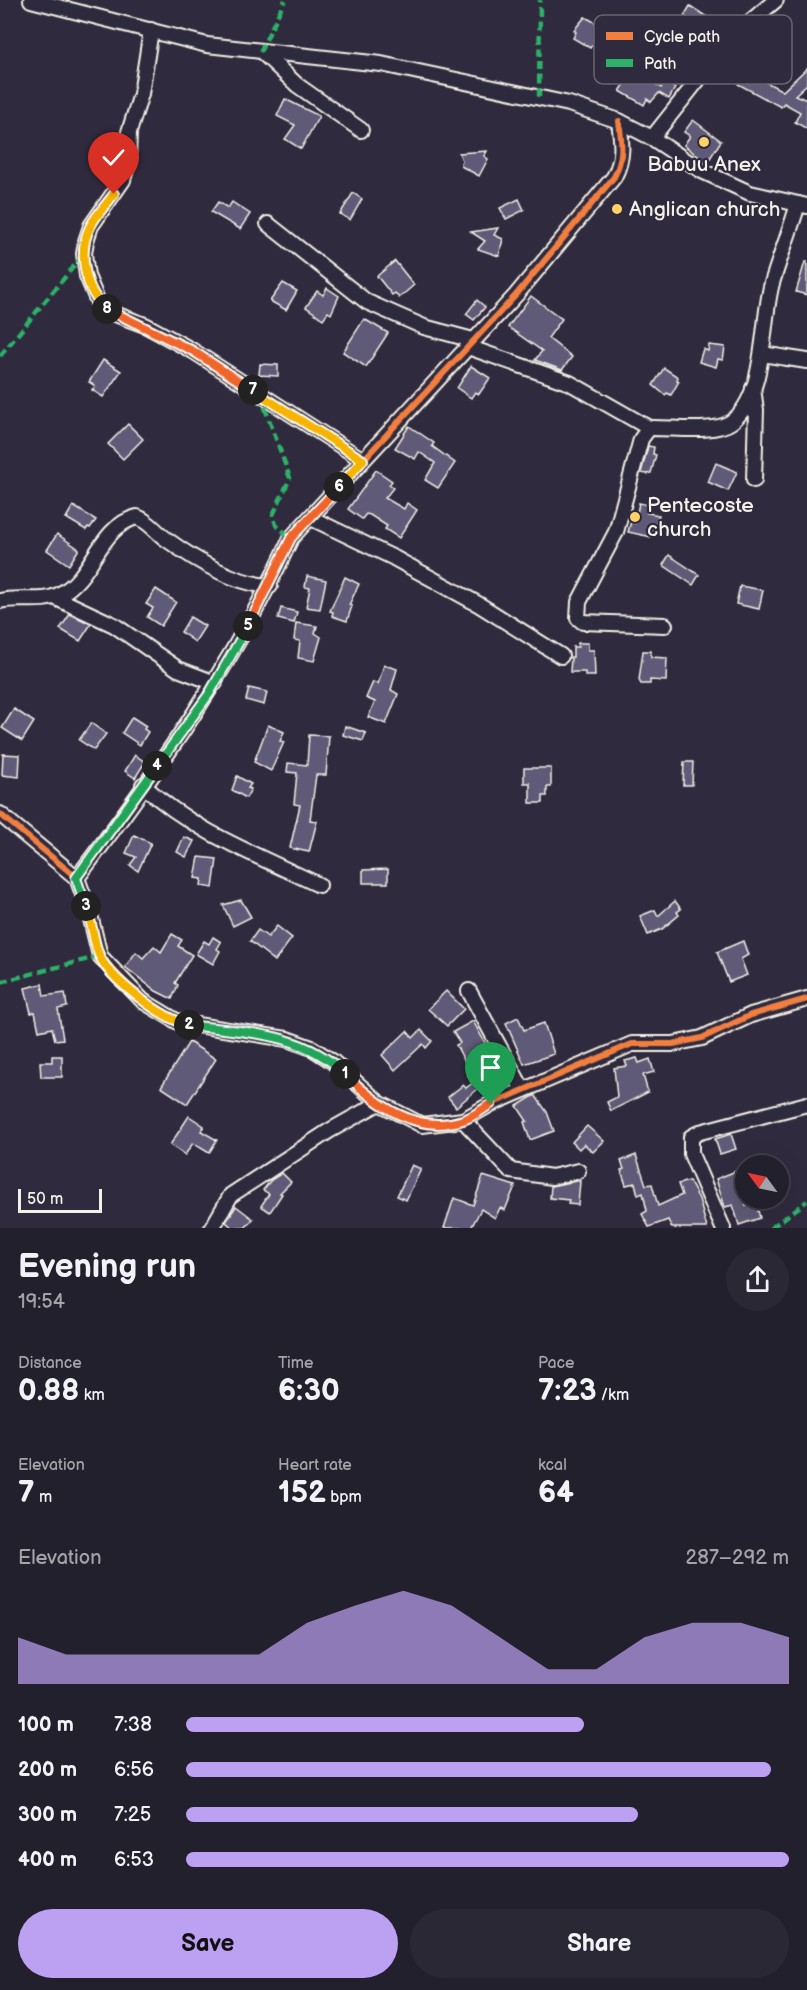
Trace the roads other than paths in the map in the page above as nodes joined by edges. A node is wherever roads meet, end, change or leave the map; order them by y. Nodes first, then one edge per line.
1 (31, 0) edge
2 (776, 0) edge
3 (758, 15) edge
4 (151, 30) junction
5 (263, 52) junction
6 (695, 84) edge
7 (619, 121) junction
8 (361, 130) dead end
9 (652, 138) junction
10 (802, 205) edge
11 (268, 224) dead end
12 (471, 344) junction
13 (762, 354) junction
14 (807, 361) edge
15 (753, 388) junction
16 (649, 428) junction
17 (363, 460) junction
18 (754, 480) dead end
19 (311, 518) junction
20 (270, 586) junction
21 (54, 597) junction
22 (0, 601) edge
23 (665, 625) dead end
24 (561, 656) dead end
25 (215, 683) junction
26 (143, 785) junction
27 (0, 814) edge
28 (76, 878) junction
29 (319, 885) dead end
30 (469, 991) dead end
31 (807, 999) edge
32 (781, 1006) junction
33 (807, 1010) edge
34 (523, 1090) junction
35 (379, 1103) junction
36 (807, 1104) edge
37 (463, 1120) junction
38 (578, 1172) dead end
39 (212, 1228) edge
40 (723, 1228) edge

1 - 4 street
2 - 3 street
4 - 5 street
4 - 17 street
5 - 7 street
5 - 8 street
6 - 9 street
7 - 9 street
7 - 12 street
9 - 10 street
10 - 13 street
11 - 12 street
12 - 16 street
12 - 17 street
13 - 14 street
13 - 15 street
15 - 16 street
15 - 18 street
16 - 23 street
17 - 19 street
19 - 20 street
19 - 24 street
20 - 21 street
20 - 25 street
21 - 22 street
21 - 25 street
25 - 26 street
26 - 28 street
26 - 29 street
27 - 28 street
28 - 35 street
30 - 34 street
31 - 32 street
32 - 33 street
32 - 34 street
34 - 37 street
35 - 37 street
35 - 39 street
36 - 40 street
37 - 38 street

